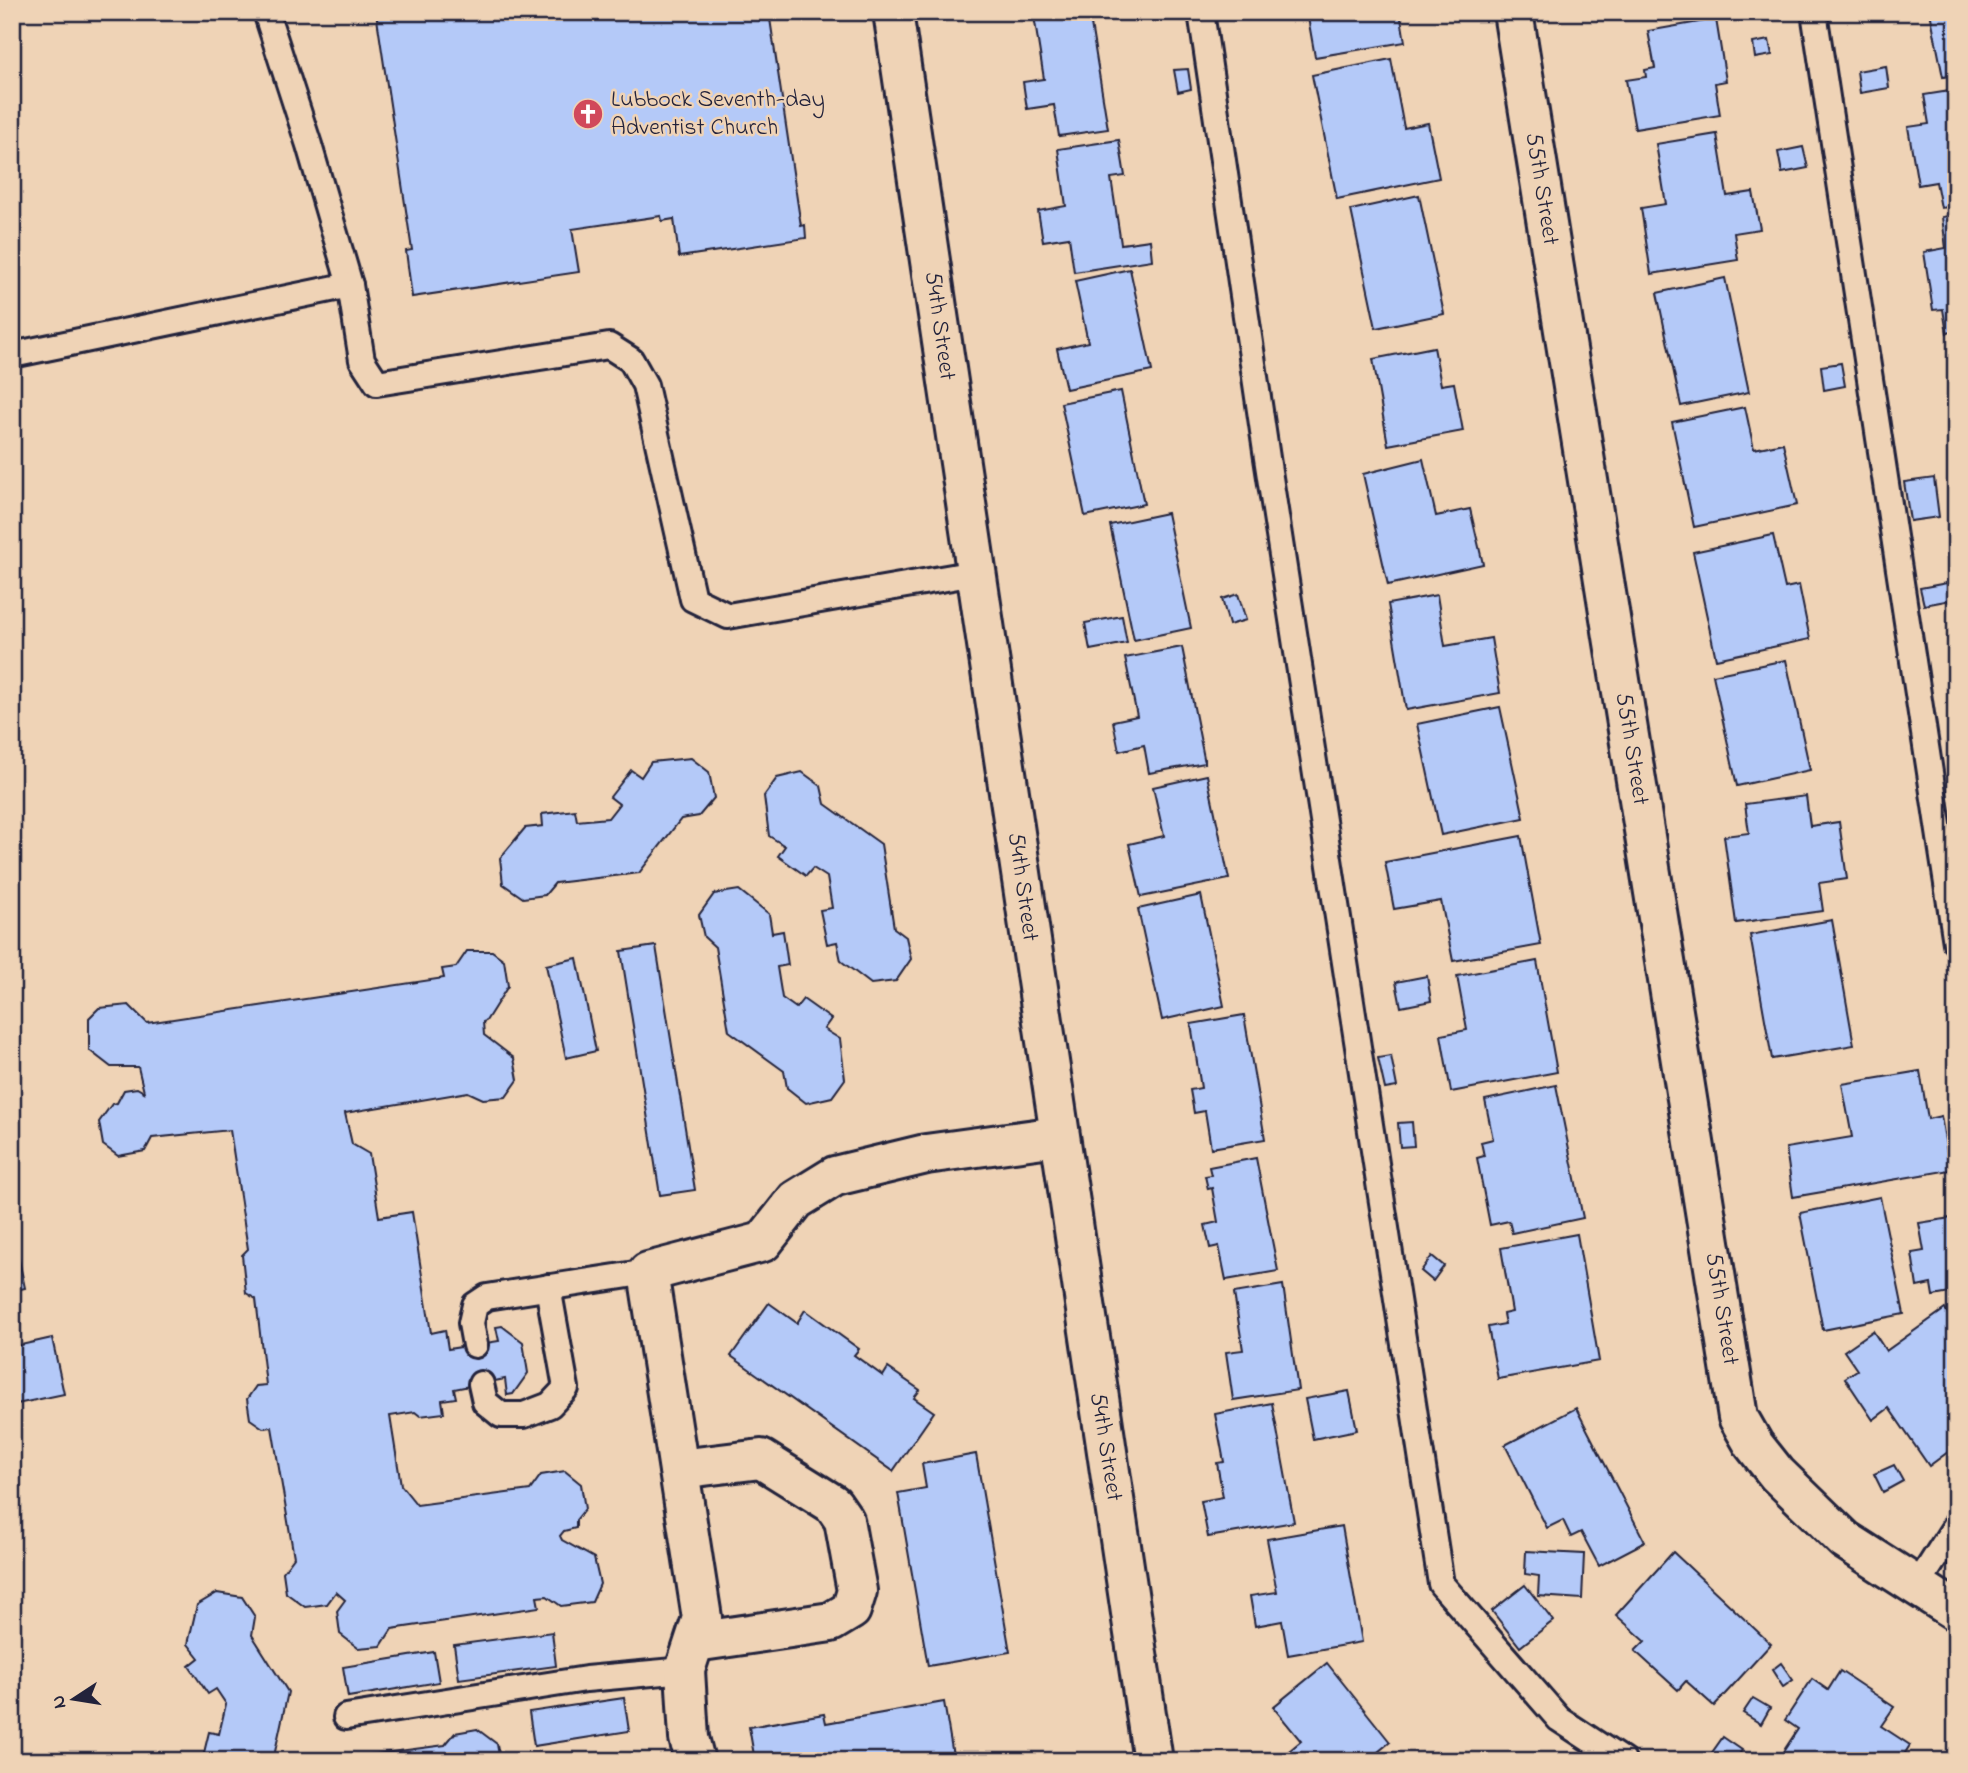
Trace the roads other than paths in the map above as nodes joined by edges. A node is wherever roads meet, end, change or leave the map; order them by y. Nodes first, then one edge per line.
1 (266, 12) edge
2 (892, 12) edge
3 (1201, 12) edge
4 (1513, 12) edge
5 (1814, 12) edge
6 (350, 285) junction
7 (12, 355) edge
8 (975, 573) junction
9 (1956, 943) edge
10 (1058, 1136) junction
11 (648, 1272) junction
12 (548, 1287) junction
13 (475, 1345) dead end
14 (481, 1384) dead end
15 (679, 1469) junction
16 (1956, 1525) edge
17 (1917, 1586) junction
18 (1956, 1611) edge
19 (690, 1656) junction
20 (346, 1717) dead end
21 (695, 1761) edge
22 (1153, 1761) edge
23 (1623, 1761) edge

1 - 6 lane
2 - 8 street, 54th Street
3 - 23 lane
4 - 17 street, 55th Street
5 - 9 lane
6 - 7 lane
6 - 8 lane
8 - 10 street, 54th Street
10 - 11 street
10 - 22 street, 54th Street
11 - 12 lane
11 - 15 street
12 - 13 lane
12 - 14 lane
15 - 19 street
15 - 19 street
16 - 17 lane
17 - 18 street, 55th Street
19 - 20 lane
19 - 21 street

